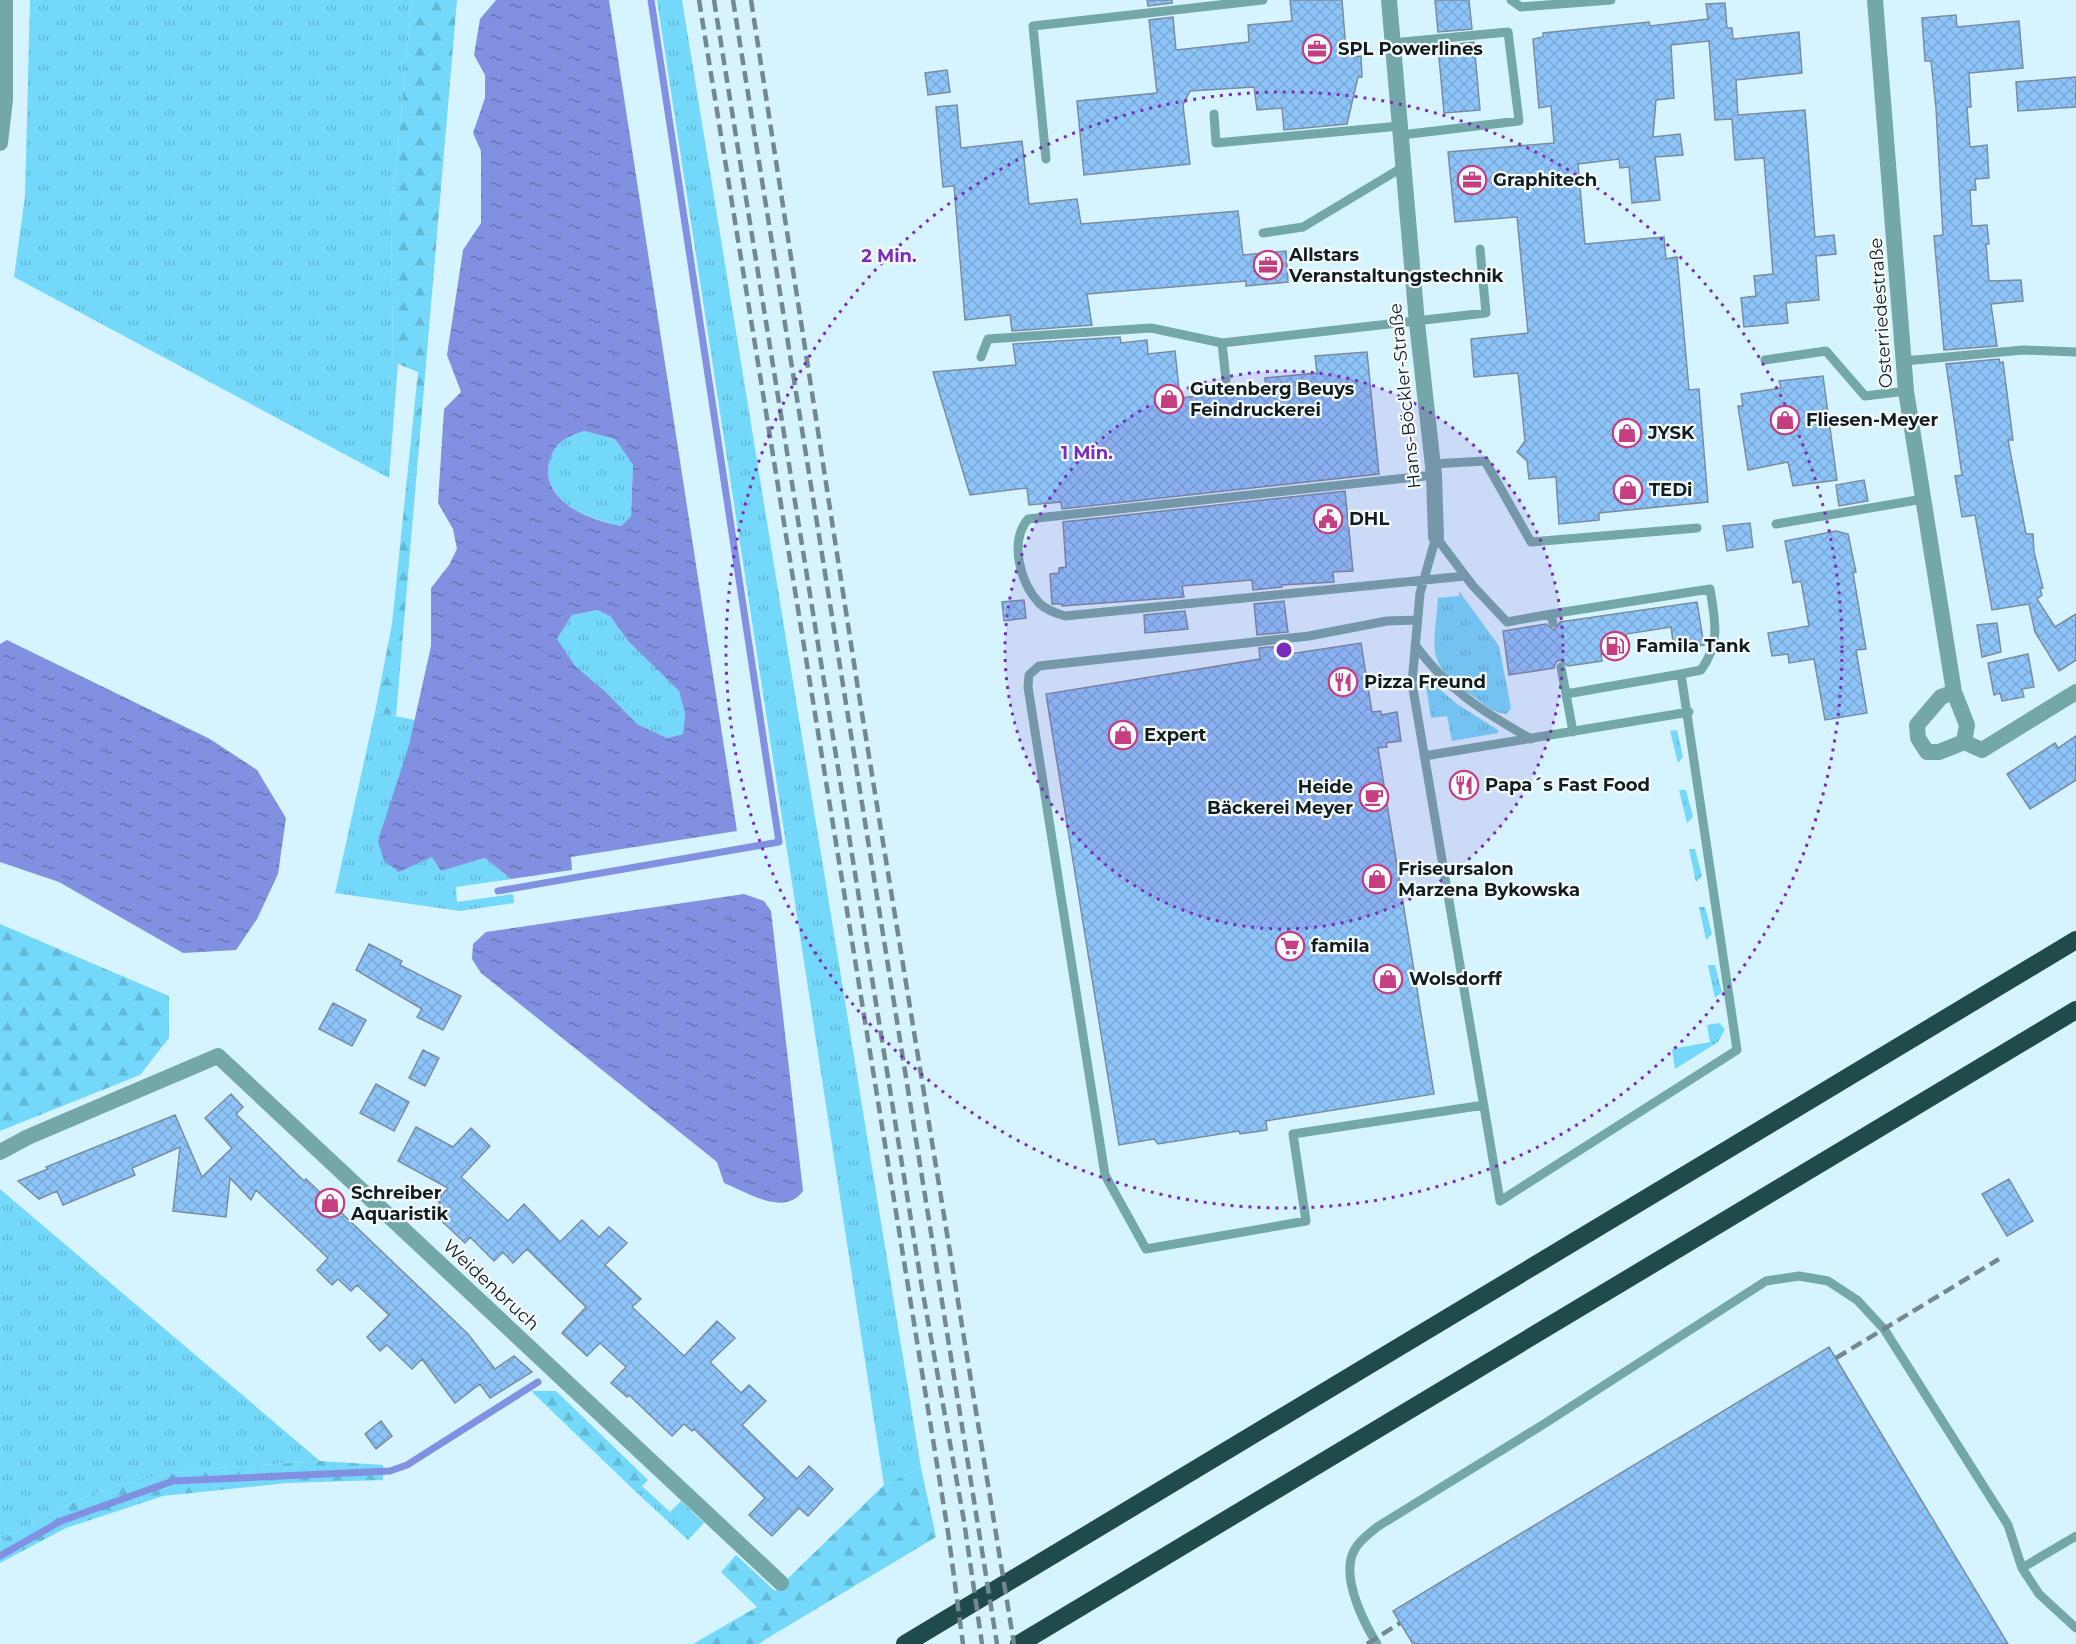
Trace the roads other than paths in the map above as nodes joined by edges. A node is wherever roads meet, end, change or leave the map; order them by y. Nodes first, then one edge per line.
1 (6, 0) edge
2 (1263, 0) edge
3 (1389, 0) edge
4 (1511, 0) edge
5 (1611, 0) edge
6 (1875, 0) edge
7 (1392, 44) junction
8 (1214, 114) dead end
9 (1400, 130) junction
10 (0, 143) edge
11 (1046, 159) dead end
12 (1403, 167) junction
13 (1263, 233) dead end
14 (1480, 249) dead end
15 (1417, 323) junction
16 (1222, 343) junction
17 (2076, 352) edge
18 (981, 357) dead end
19 (1765, 360) dead end
20 (1904, 361) junction
21 (1226, 380) dead end
22 (1906, 391) junction
23 (1433, 469) junction
24 (1923, 499) junction
25 (1776, 524) dead end
26 (1697, 528) dead end
27 (1437, 537) junction
28 (1465, 576) junction
29 (1424, 579) junction
30 (1417, 620) junction
31 (1415, 645) junction
32 (1561, 667) dead end
33 (1682, 674) junction
34 (1954, 692) junction
35 (2076, 692) edge
36 (1566, 694) junction
37 (1689, 712) junction
38 (1573, 732) junction
39 (1531, 739) junction
40 (1964, 742) junction
41 (1424, 756) junction
42 (2076, 940) edge
43 (2076, 1010) edge
44 (1484, 1105) junction
45 (0, 1152) edge
46 (2076, 1536) edge
47 (2022, 1568) junction
48 (781, 1583) dead end
49 (2076, 1628) edge
50 (905, 1644) edge
51 (1019, 1644) edge
52 (1377, 1644) edge

1 - 10 street
2 - 11 lane
3 - 7 street, Hans-Böckler-Straße
4 - 5 lane
6 - 20 street, Osterriedestraße
7 - 9 street, Hans-Böckler-Straße
7 - 9 lane
8 - 9 lane
9 - 12 street, Hans-Böckler-Straße
12 - 13 lane
12 - 15 street, Hans-Böckler-Straße
14 - 15 lane
15 - 16 lane
15 - 23 street, Hans-Böckler-Straße
16 - 18 lane
16 - 21 lane
17 - 20 lane
19 - 22 lane
20 - 22 street, Osterriedestraße
22 - 24 street, Osterriedestraße
23 - 26 lane
23 - 27 street, Hans-Böckler-Straße
23 - 29 lane
24 - 25 lane
24 - 34 street, Osterriedestraße
27 - 28 lane
27 - 29 lane
28 - 29 lane
28 - 33 lane
29 - 30 lane
30 - 31 lane
30 - 44 lane
31 - 39 lane
31 - 41 lane
32 - 36 lane
33 - 36 lane
33 - 37 lane
34 - 40 street, Osterriedestraße
34 - 40 street
35 - 40 street
36 - 38 lane
37 - 38 lane
37 - 44 lane
38 - 39 lane
39 - 41 lane
41 - 44 lane
42 - 50 highway
43 - 51 highway
45 - 48 street, Weidenbruch
46 - 47 lane
47 - 49 lane
47 - 52 lane

